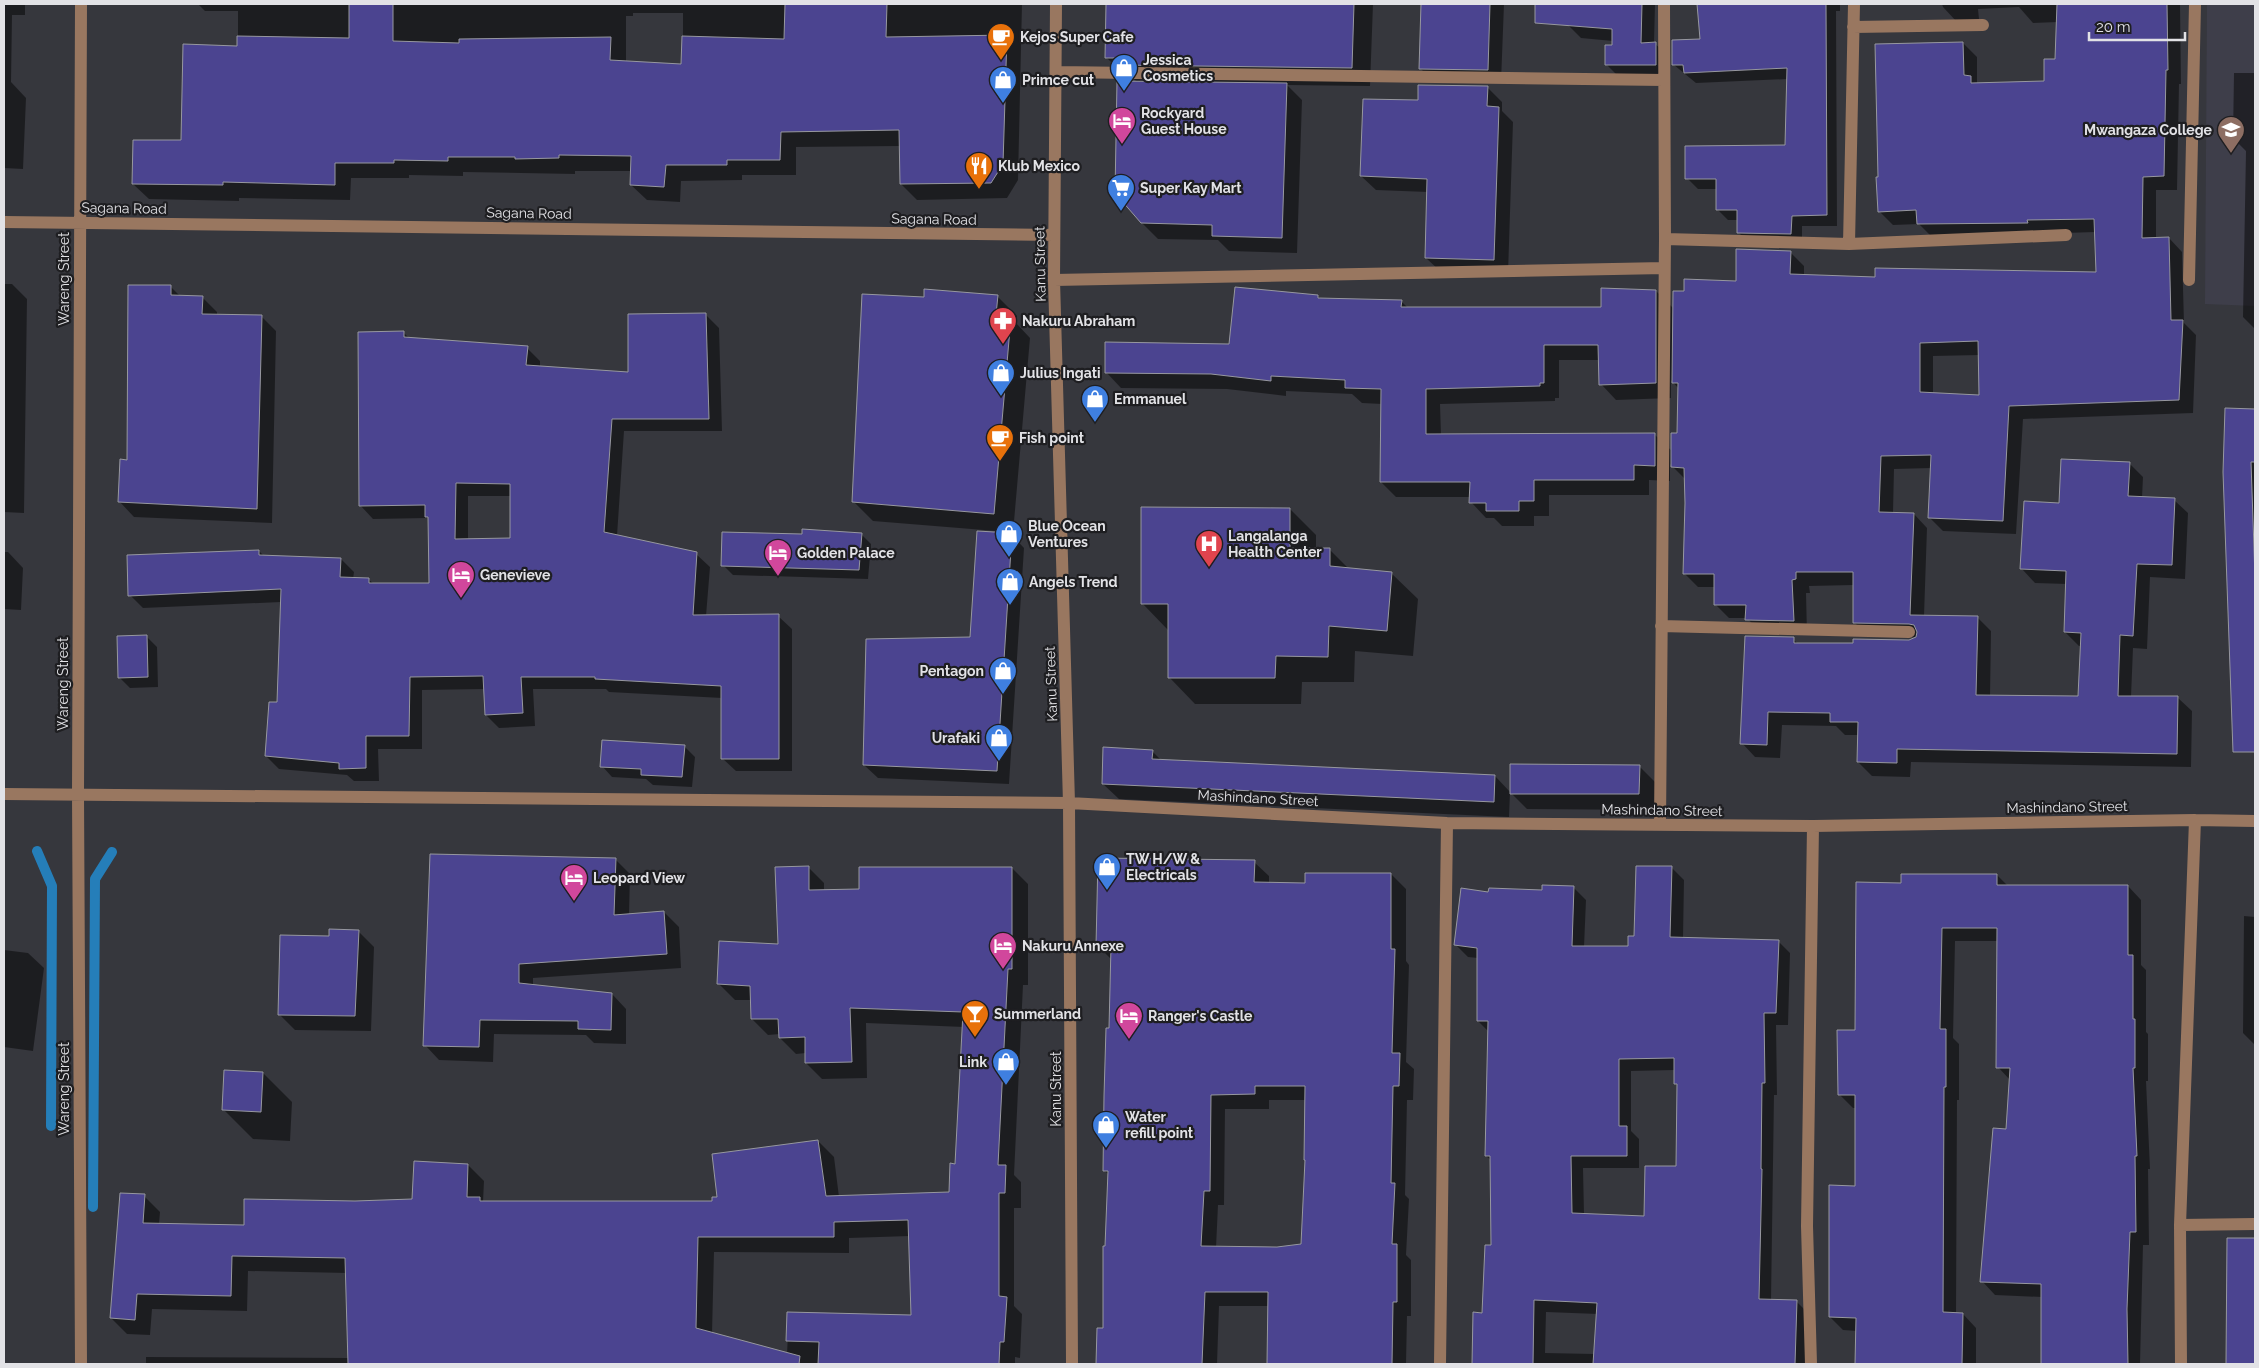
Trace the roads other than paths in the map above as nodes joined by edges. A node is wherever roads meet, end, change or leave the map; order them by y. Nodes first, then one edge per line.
1 (80, 4) edge
2 (1056, 4) edge
3 (1664, 4) edge
4 (1854, 4) edge
5 (2195, 4) edge
6 (1983, 24) dead end
7 (1853, 27) junction
8 (1056, 72) junction
9 (1664, 80) junction
10 (4, 222) edge
11 (79, 222) junction
12 (1054, 235) junction
13 (2066, 235) dead end
14 (1664, 238) junction
15 (1849, 244) junction
16 (1664, 268) junction
17 (1054, 280) junction
18 (2189, 280) dead end
19 (1661, 626) junction
20 (1909, 632) dead end
21 (4, 794) edge
22 (78, 794) junction
23 (1070, 803) junction
24 (2196, 820) junction
25 (2255, 821) edge
26 (1447, 823) junction
27 (1660, 824) junction
28 (1813, 826) junction
29 (2255, 1224) edge
30 (2180, 1225) junction
31 (81, 1364) edge
32 (1072, 1364) edge
33 (1440, 1364) edge
34 (1811, 1364) edge
35 (2181, 1364) edge

1 - 11 street, Wareng Street
2 - 8 street, Kanu Street
3 - 9 street
4 - 7 street
5 - 18 street
6 - 7 street
7 - 15 street
8 - 9 street
8 - 12 street, Kanu Street
9 - 14 street
10 - 11 street, Sagana Road
11 - 12 street, Sagana Road
11 - 22 street, Wareng Street
12 - 17 street, Kanu Street
13 - 15 street
14 - 15 street
14 - 16 street
16 - 17 street
16 - 19 street
17 - 23 street, Kanu Street
19 - 20 street
19 - 27 street
21 - 22 street, Mashindano Street
22 - 23 street, Mashindano Street
22 - 31 street, Wareng Street
23 - 26 street, Mashindano Street
23 - 32 street, Kanu Street
24 - 25 street, Mashindano Street
24 - 28 street, Mashindano Street
24 - 30 street
26 - 27 street, Mashindano Street
26 - 33 street
27 - 28 street, Mashindano Street
28 - 34 street
29 - 30 street
30 - 35 street

